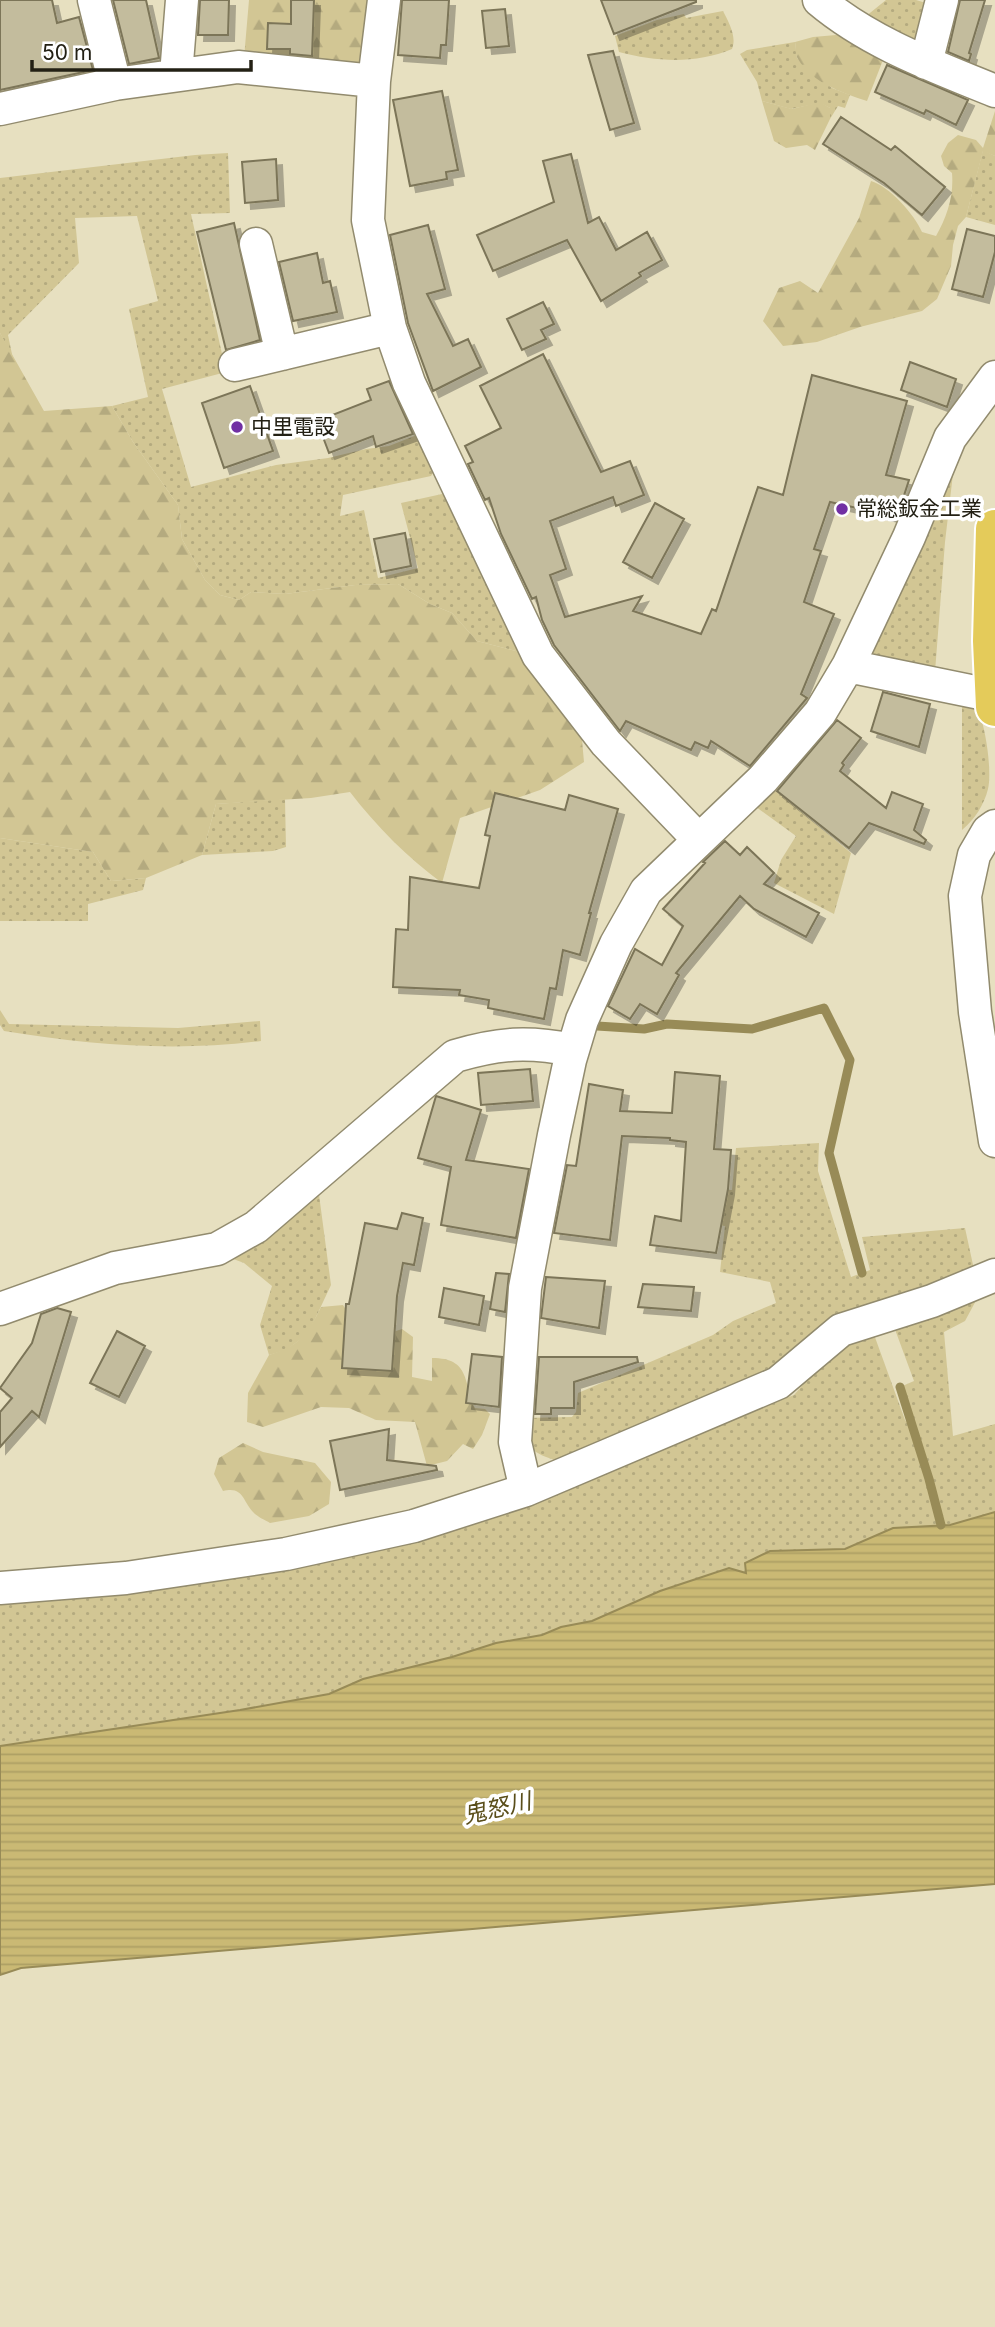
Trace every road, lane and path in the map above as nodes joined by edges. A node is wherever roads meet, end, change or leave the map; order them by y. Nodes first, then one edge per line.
1 (94, 0) edge
2 (182, 0) edge
3 (384, 0) edge
4 (819, 0) edge
5 (942, 0) edge
6 (926, 63) junction
7 (176, 75) junction
8 (374, 81) junction
9 (114, 84) junction
10 (995, 91) edge
11 (0, 110) edge
12 (256, 244) dead end
13 (390, 328) junction
14 (282, 354) junction
15 (235, 365) dead end
16 (995, 377) edge
17 (995, 529) edge
18 (848, 666) junction
19 (995, 699) edge
20 (995, 826) edge
21 (699, 841) junction
22 (573, 1050) junction
23 (995, 1141) edge
24 (995, 1275) edge
25 (0, 1308) edge
26 (526, 1490) junction
27 (0, 1588) edge

1 - 9 street
2 - 7 street
3 - 8 street
4 - 6 street
5 - 6 street
6 - 10 street
7 - 8 street
7 - 9 street
8 - 13 street
9 - 11 street
12 - 14 street
13 - 14 street
13 - 21 street
14 - 15 street
16 - 18 street
17 - 19 highway
18 - 19 street
18 - 21 street
20 - 23 street
21 - 22 street
22 - 25 street
22 - 26 street
24 - 26 street
26 - 27 street

